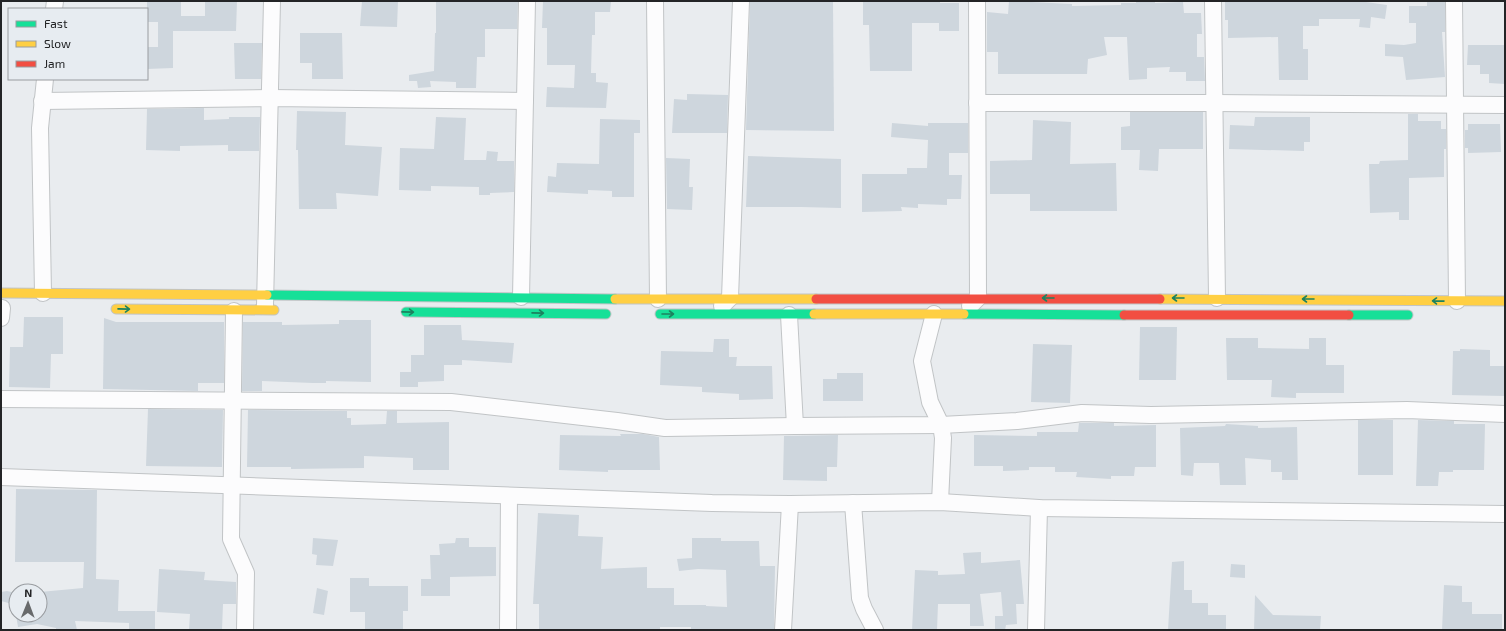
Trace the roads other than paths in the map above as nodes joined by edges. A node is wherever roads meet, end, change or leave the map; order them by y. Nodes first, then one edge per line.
1 (272, 1) edge
2 (526, 1) edge
3 (655, 1) edge
4 (741, 1) edge
5 (977, 1) edge
6 (1213, 1) edge
7 (1454, 1) edge
8 (45, 80) edge
9 (270, 98) junction
10 (42, 101) junction
11 (525, 101) junction
12 (977, 103) junction
13 (1214, 103) junction
14 (1505, 105) edge
15 (1454, 106) junction
16 (43, 293) junction
17 (521, 297) junction
18 (730, 298) junction
19 (978, 298) junction
20 (1217, 298) junction
21 (658, 299) junction
22 (1505, 300) edge
23 (1457, 301) junction
24 (270, 305) junction
25 (3, 307) edge
26 (108, 309) dead end
27 (234, 310) junction
28 (396, 312) dead end
29 (613, 314) dead end
30 (651, 314) dead end
31 (713, 314) junction
32 (934, 314) junction
33 (789, 315) junction
34 (961, 315) junction
35 (1419, 316) dead end
36 (1, 399) edge
37 (234, 400) junction
38 (1505, 414) edge
39 (941, 425) junction
40 (795, 426) junction
41 (1, 477) edge
42 (232, 486) junction
43 (509, 496) junction
44 (853, 502) junction
45 (940, 502) junction
46 (790, 504) junction
47 (1039, 508) junction
48 (1505, 514) edge
49 (245, 630) edge
50 (508, 630) edge
51 (783, 630) edge
52 (876, 630) edge
53 (1036, 630) edge

1 - 9 street
2 - 11 street
3 - 21 street
4 - 18 street
5 - 12 street
6 - 13 street
7 - 15 street
8 - 10 street
9 - 10 street
9 - 11 street
9 - 24 street
10 - 16 street
11 - 17 street
12 - 13 street
12 - 19 street
13 - 15 street
13 - 20 street
14 - 15 street
15 - 23 street
16 - 24 street
16 - 25 street
17 - 21 street
17 - 24 street
18 - 19 street
18 - 21 street
18 - 31 street
20 -> 19 street
19 - 34 street
23 -> 20 street
22 - 23 street
24 - 27 street
26 -> 27 street
27 - 37 street
28 -> 29 street
30 -> 31 street
31 - 33 street
32 - 33 street
32 - 34 street
32 - 39 street
33 - 40 street
34 - 35 street
36 - 37 street
37 - 40 street
37 - 42 street
38 - 39 street
39 - 40 street
39 - 45 street
41 - 42 street
42 - 43 street
42 - 49 street
43 - 46 street
43 - 50 street
44 - 45 street
44 - 46 street
44 - 52 street
45 - 47 street
46 - 51 street
47 - 48 street
47 - 53 street

